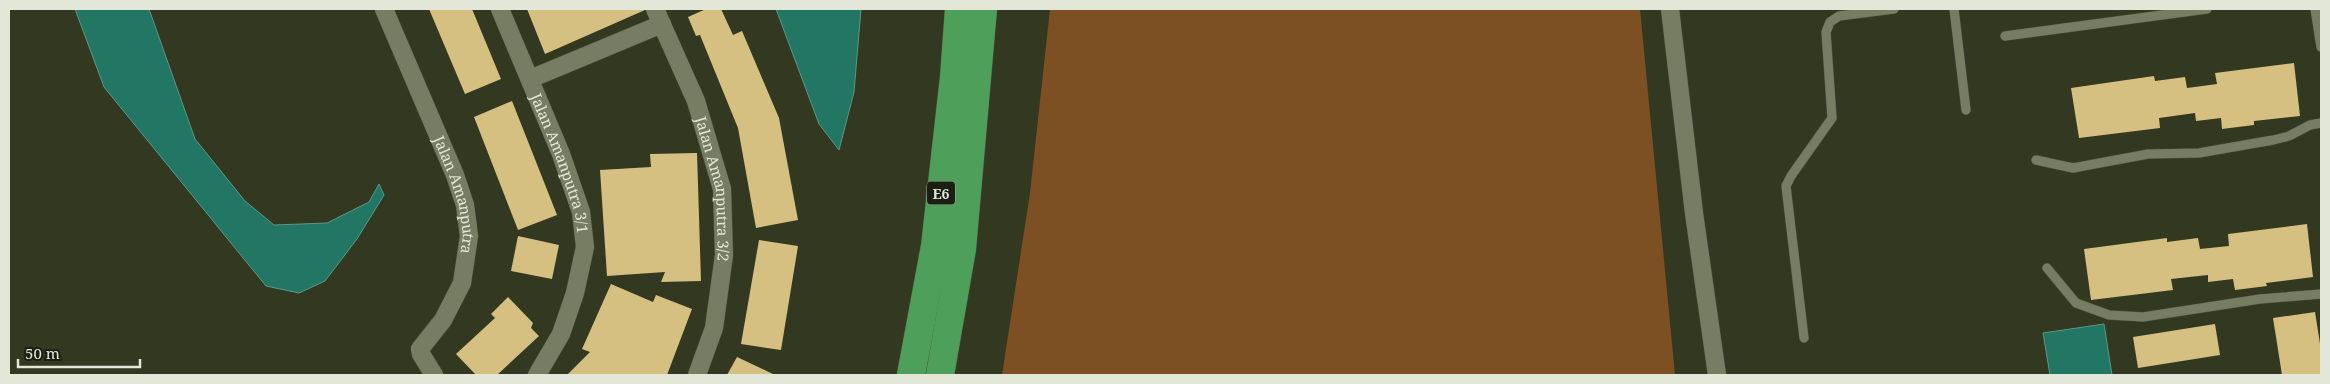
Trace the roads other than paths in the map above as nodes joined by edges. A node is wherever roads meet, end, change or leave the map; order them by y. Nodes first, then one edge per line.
1 (384, 9) edge
2 (500, 9) edge
3 (959, 9) edge
4 (983, 9) edge
5 (1670, 9) edge
6 (1894, 9) edge
7 (1954, 9) edge
8 (2207, 9) edge
9 (2315, 9) edge
10 (658, 16) edge
11 (2005, 36) dead end
12 (2321, 47) edge
13 (530, 79) junction
14 (1966, 110) dead end
15 (2321, 123) edge
16 (2036, 160) dead end
17 (2048, 268) dead end
18 (2321, 294) edge
19 (1804, 338) dead end
20 (434, 375) edge
21 (537, 375) edge
22 (697, 375) edge
23 (911, 375) edge
24 (940, 375) edge
25 (1717, 375) edge

1 - 20 street, Jalan Amanputra
2 - 13 street, Jalan Amanputra 3/1
3 - 23 highway, E6
4 - 24 highway, E6
5 - 25 street
6 - 19 lane
7 - 14 lane
8 - 11 lane
9 - 12 lane
10 - 13 street
10 - 22 street, Jalan Amanputra 3/2
13 - 21 street, Jalan Amanputra 3/1
15 - 16 lane
17 - 18 lane

